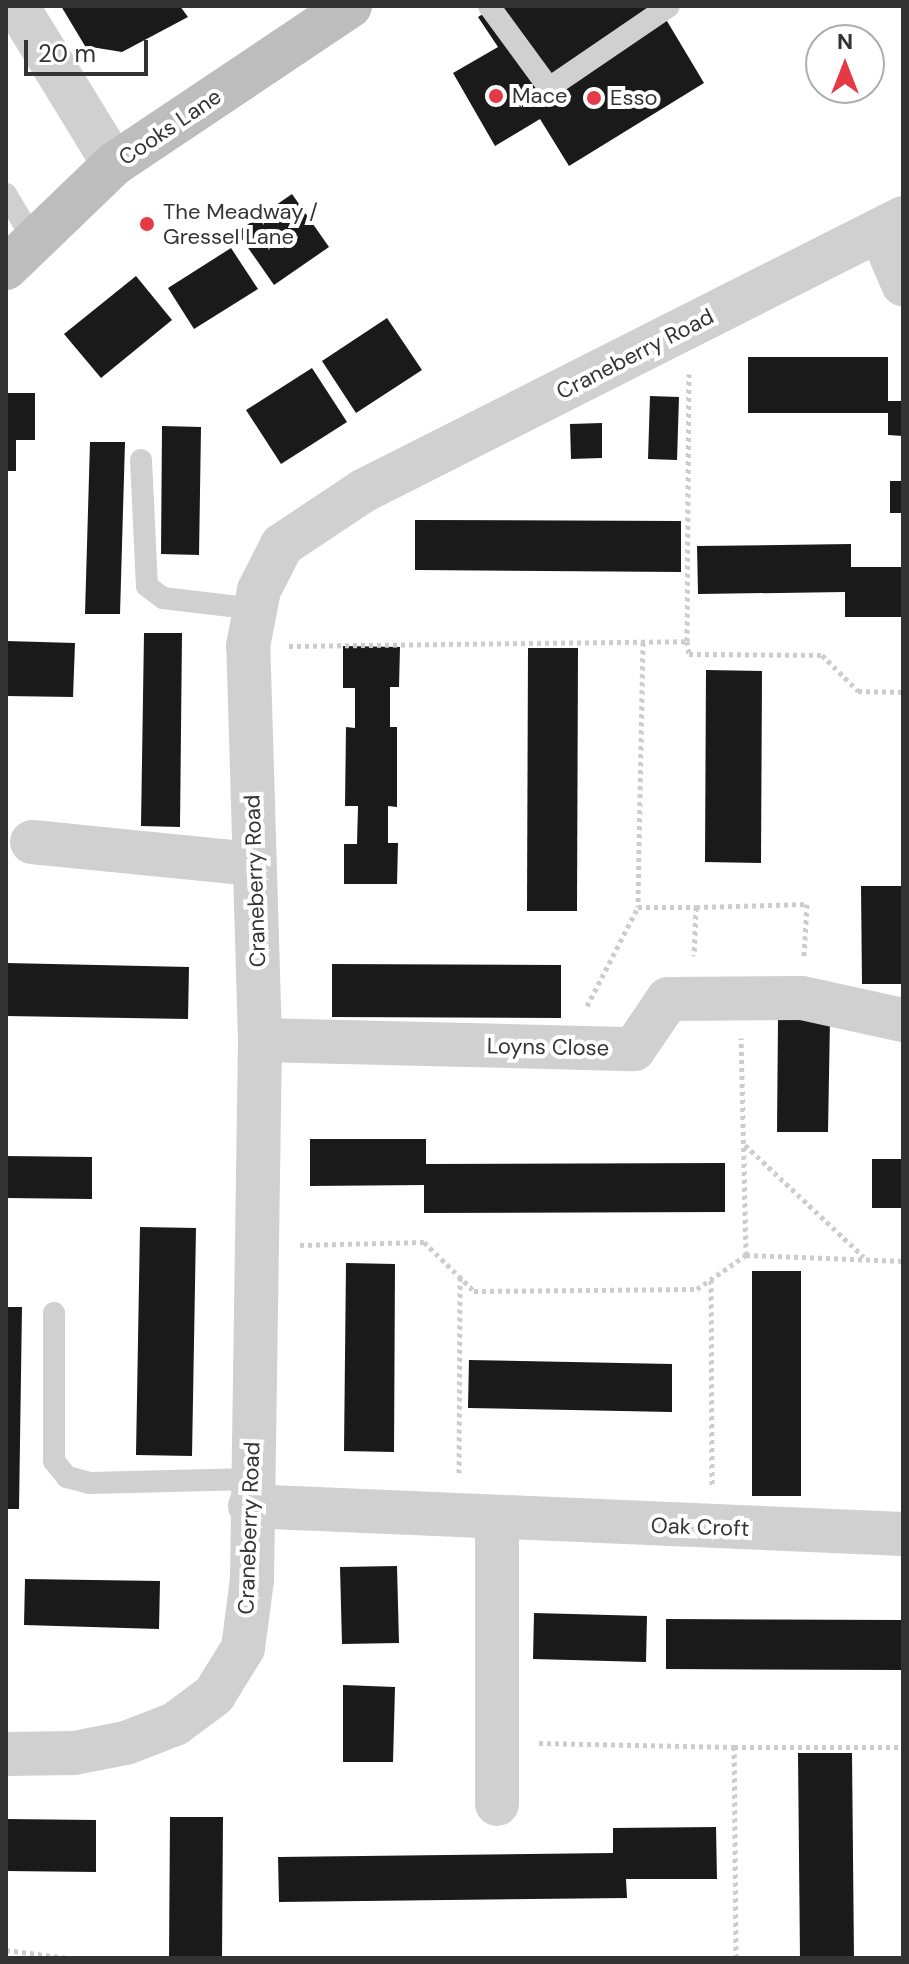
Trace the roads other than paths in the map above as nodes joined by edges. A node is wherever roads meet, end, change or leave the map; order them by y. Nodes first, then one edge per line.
1 (17, 6) edge
2 (350, 6) edge
3 (489, 6) edge
4 (669, 6) edge
5 (114, 164) junction
6 (6, 194) edge
7 (892, 224) edge
8 (20, 255) edge
9 (903, 284) edge
10 (141, 460) dead end
11 (252, 628) junction
12 (32, 842) dead end
13 (254, 864) junction
14 (903, 1020) edge
15 (260, 1040) junction
16 (54, 1313) dead end
17 (251, 1492) junction
18 (478, 1519) junction
19 (903, 1534) edge
20 (6, 1754) edge
21 (497, 1804) dead end

1 - 5 street
2 - 5 street, Cooks Lane
3 - 4 lane
5 - 8 street, Cooks Lane
6 - 8 lane
7 - 9 street
7 - 11 street, Craneberry Road
10 - 11 lane
11 - 13 street, Craneberry Road
12 - 13 street
13 - 15 street, Craneberry Road
14 - 15 street, Loyns Close
15 - 17 street, Craneberry Road
16 - 17 lane
17 - 18 street, Oak Croft
17 - 20 street, Craneberry Road
18 - 19 street, Oak Croft
18 - 21 street

